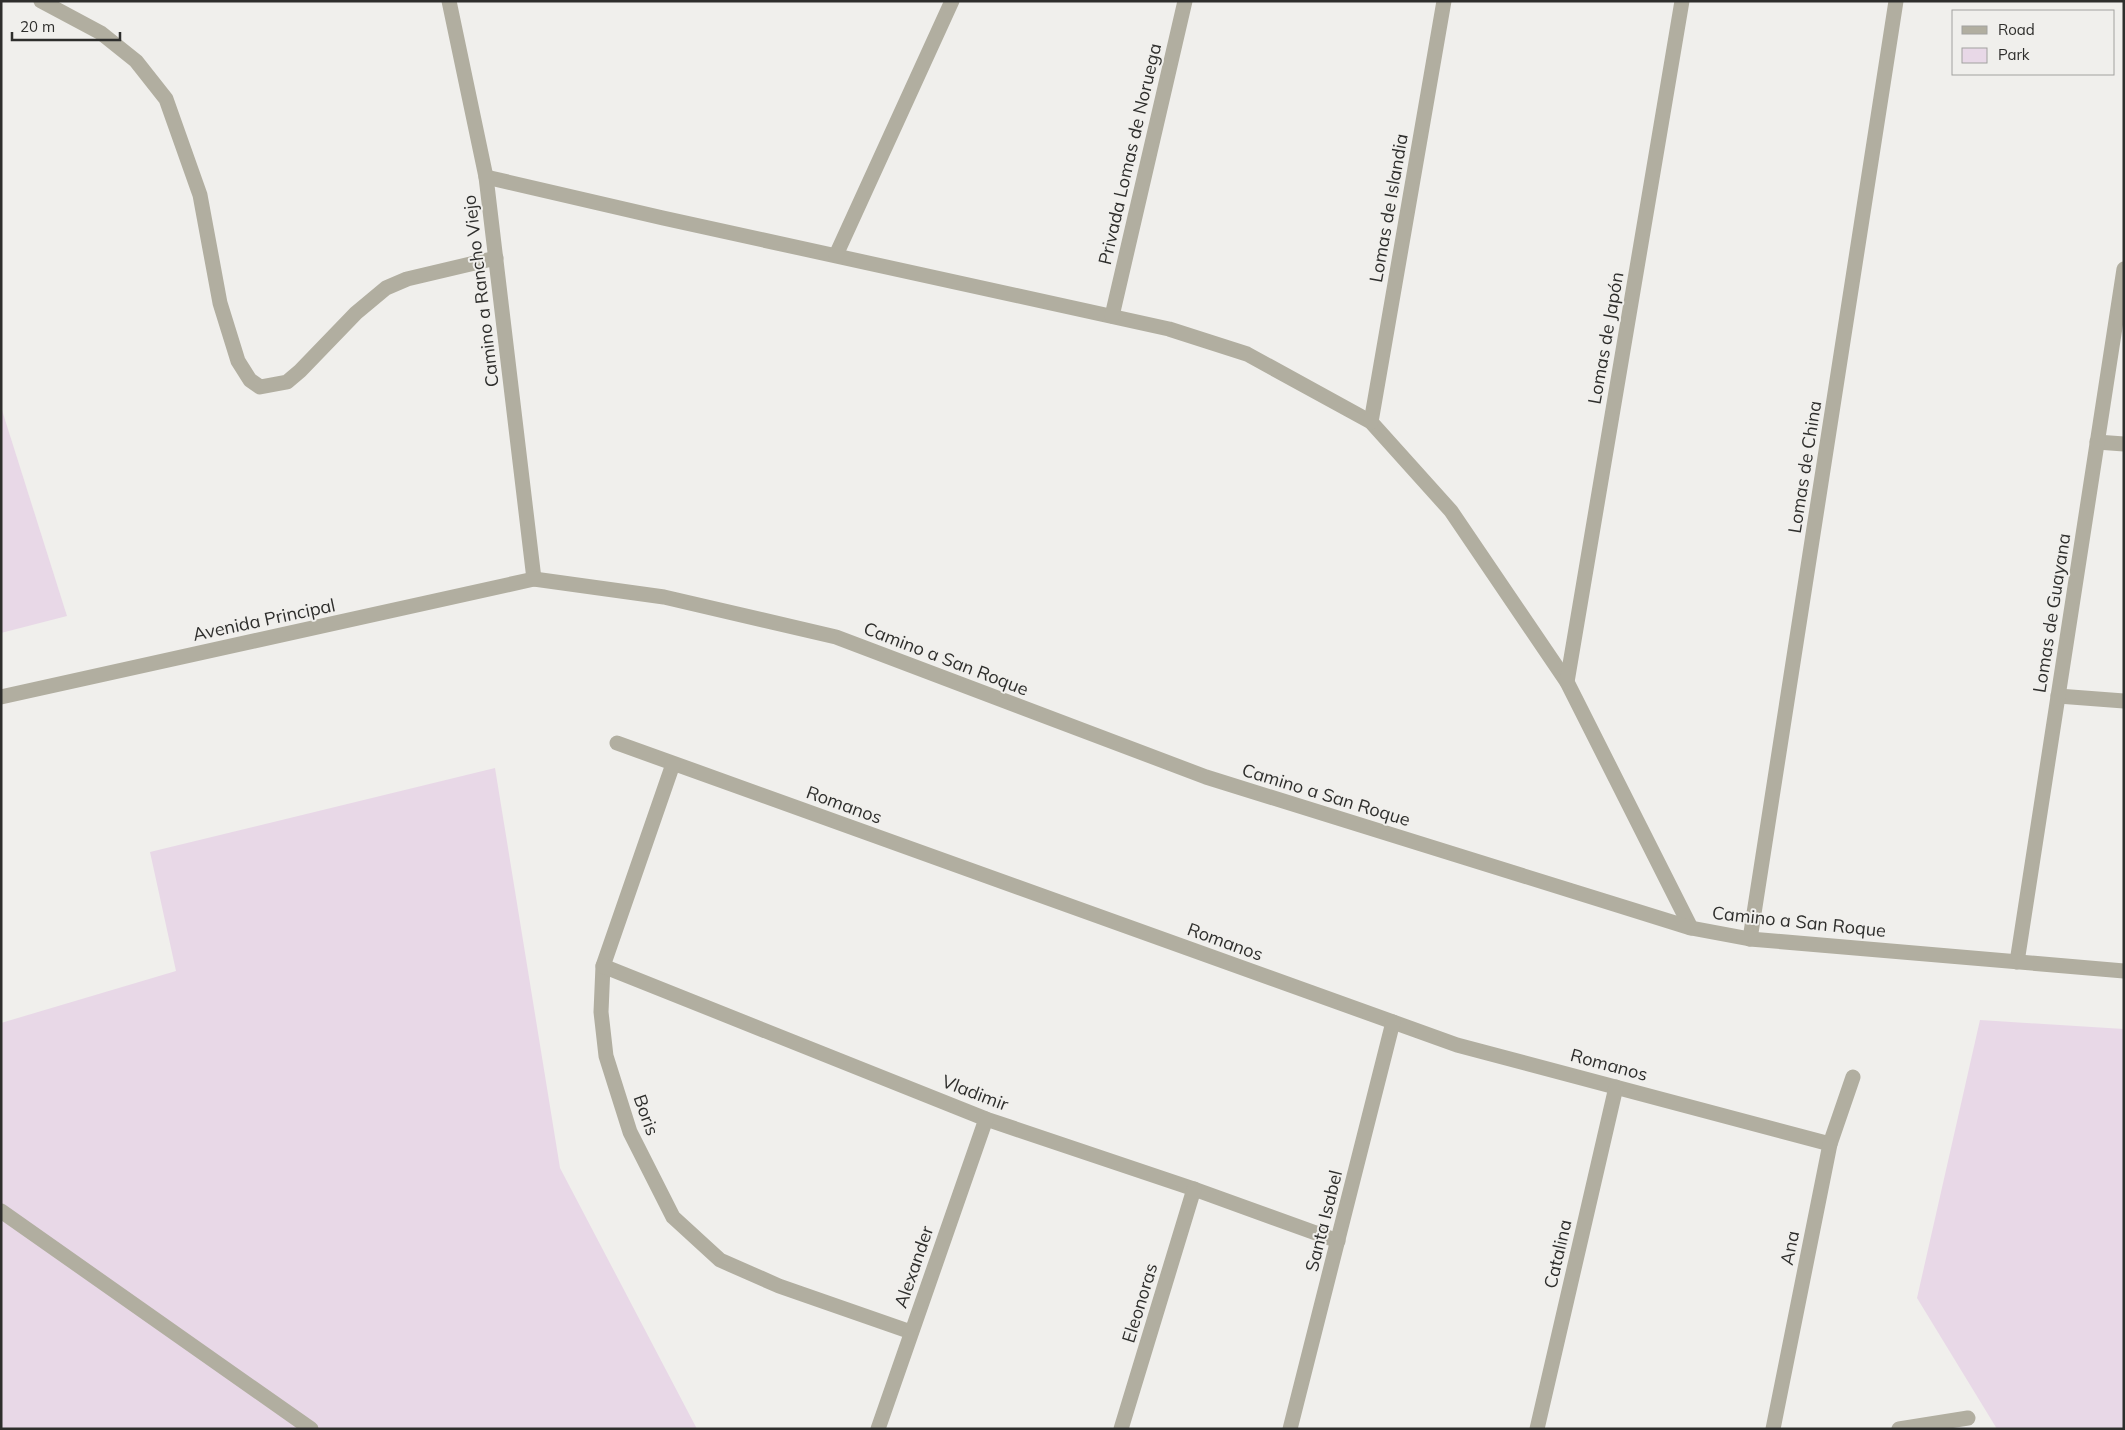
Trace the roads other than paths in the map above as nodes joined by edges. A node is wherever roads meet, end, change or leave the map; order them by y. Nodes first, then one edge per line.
1 (41, 1) edge
2 (449, 1) edge
3 (952, 1) edge
4 (1185, 1) edge
5 (1444, 1) edge
6 (1682, 1) edge
7 (1896, 1) edge
8 (486, 177) junction
9 (836, 255) junction
10 (496, 258) junction
11 (2124, 269) edge
12 (1112, 316) junction
13 (1371, 422) junction
14 (2097, 442) junction
15 (2124, 444) edge
16 (534, 579) junction
17 (1568, 682) junction
18 (2058, 696) junction
19 (1, 697) edge
20 (2124, 701) edge
21 (617, 743) dead end
22 (673, 764) junction
23 (1691, 928) junction
24 (1750, 939) junction
25 (2017, 962) junction
26 (603, 966) junction
27 (2124, 971) edge
28 (1393, 1022) junction
29 (1853, 1077) dead end
30 (1616, 1087) junction
31 (986, 1118) junction
32 (1830, 1144) junction
33 (1194, 1189) junction
34 (1, 1211) edge
35 (1338, 1241) junction
36 (911, 1332) junction
37 (1968, 1418) dead end
38 (311, 1429) edge
39 (878, 1429) edge
40 (1121, 1429) edge
41 (1290, 1429) edge
42 (1537, 1429) edge
43 (1773, 1429) edge
44 (1899, 1429) edge

1 - 10 street
2 - 8 street, Camino a Rancho Viejo
3 - 9 street
4 - 12 street, Privada Lomas de Noruega
5 - 13 street, Lomas de Islandia
6 - 17 street, Lomas de Japón
7 - 24 street, Lomas de China
8 - 9 street
8 - 10 street, Camino a Rancho Viejo
9 - 12 street
10 - 16 street, Camino a Rancho Viejo
11 - 14 street, Lomas de Guayana
12 - 13 street
13 - 17 street
14 - 15 street
14 - 18 street, Lomas de Guayana
16 - 19 street, Avenida Principal
16 - 23 street, Camino a San Roque
17 - 23 street
18 - 20 street
18 - 25 street, Lomas de Guayana
21 - 22 street, Romanos
22 - 26 street, Boris
22 - 28 street, Romanos
23 - 24 street, Camino a San Roque
24 - 25 street, Camino a San Roque
25 - 27 street, Camino a San Roque
26 - 31 street, Vladimir
26 - 36 street, Boris
28 - 30 street, Romanos
28 - 35 street, Santa Isabel
29 - 32 street, Ana
30 - 32 street, Romanos
30 - 42 street, Catalina
31 - 33 street, Vladimir
31 - 36 street, Alexander
32 - 43 street, Ana
33 - 35 street, Vladimir
33 - 40 street, Eleonoras
34 - 38 street
35 - 41 street, Santa Isabel
36 - 39 street, Alexander
37 - 44 street

